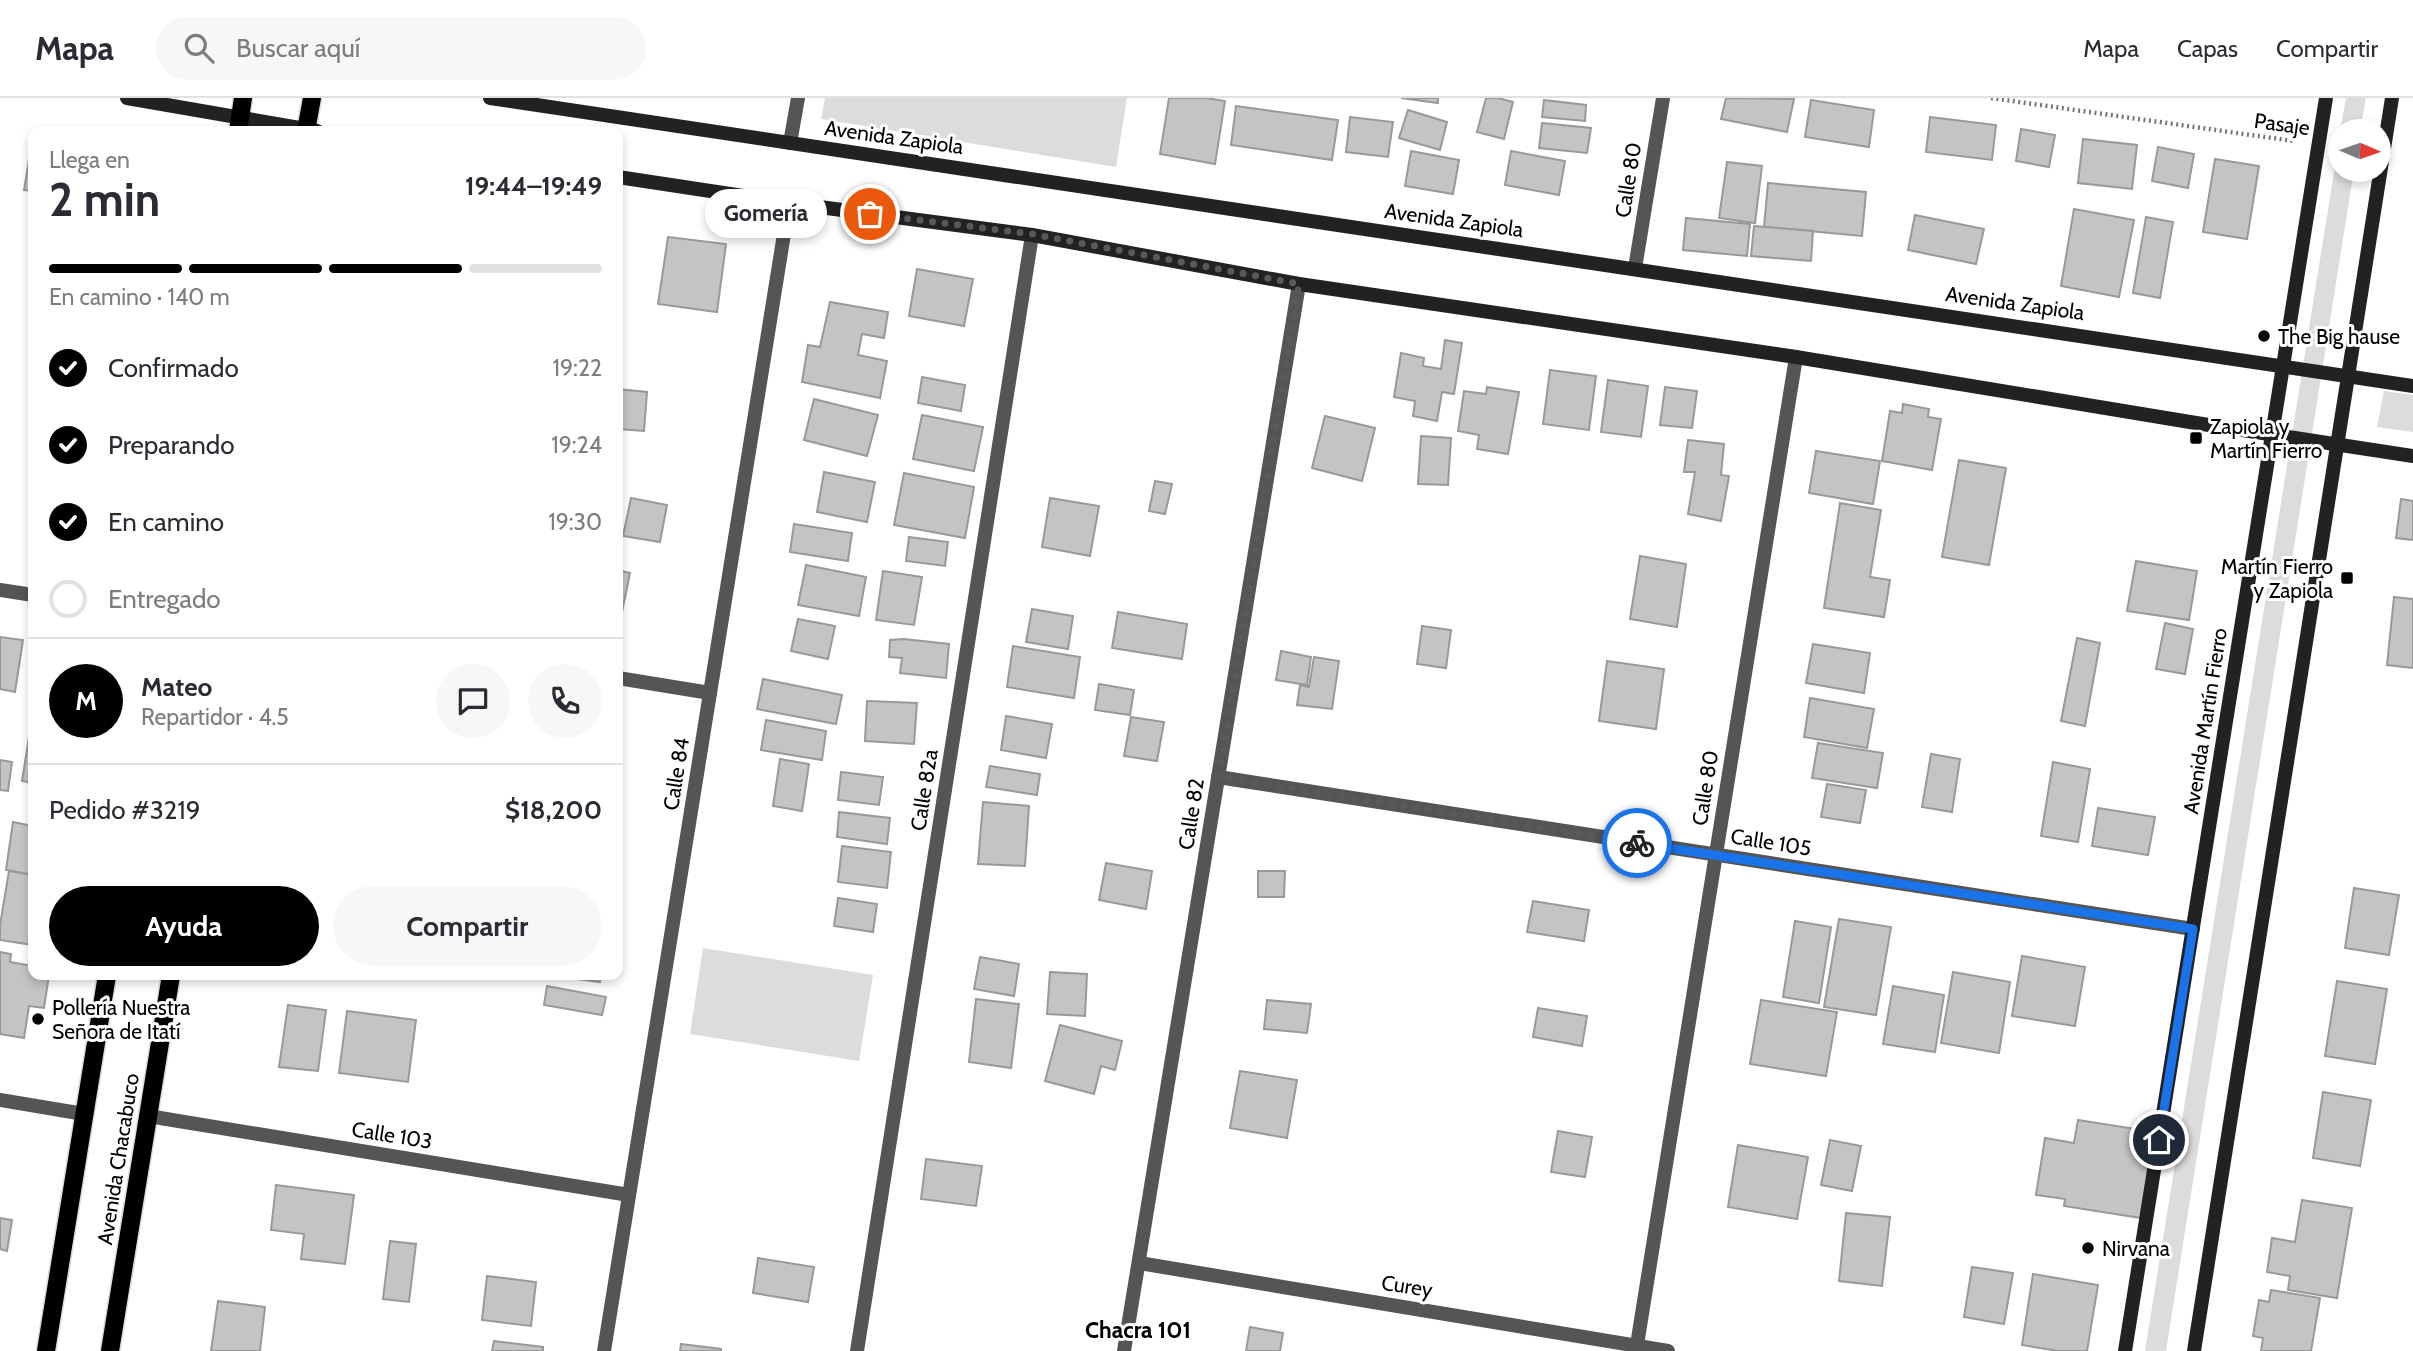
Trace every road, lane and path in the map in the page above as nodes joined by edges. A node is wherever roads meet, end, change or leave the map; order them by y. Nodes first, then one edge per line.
1 (127, 98) edge
2 (243, 98) edge
3 (312, 98) edge
4 (489, 98) edge
5 (797, 98) edge
6 (1663, 98) edge
7 (1991, 98) edge
8 (2326, 98) edge
9 (2392, 98) edge
10 (239, 124) edge
11 (259, 126) edge
12 (310, 126) edge
13 (790, 143) junction
14 (2318, 145) junction
15 (623, 178) edge
16 (789, 203) junction
17 (1032, 234) junction
18 (1635, 268) junction
19 (1299, 284) junction
20 (1796, 357) junction
21 (2284, 365) junction
22 (2348, 375) junction
23 (2413, 386) edge
24 (2273, 433) junction
25 (2337, 443) junction
26 (2413, 456) edge
27 (0, 590) edge
28 (28, 594) edge
29 (623, 679) edge
30 (710, 693) junction
31 (1219, 777) junction
32 (1716, 855) junction
33 (2193, 929) junction
34 (106, 980) edge
35 (169, 980) edge
36 (0, 1100) edge
37 (85, 1114) junction
38 (148, 1116) junction
39 (629, 1195) junction
40 (1139, 1263) junction
41 (1636, 1348) edge
42 (46, 1351) edge
43 (110, 1351) edge
44 (604, 1351) edge
45 (858, 1351) edge
46 (1124, 1351) edge
47 (1668, 1351) edge
48 (2125, 1351) edge
49 (2194, 1351) edge

1 - 10 main road
2 - 10 main road
3 - 12 main road
4 - 13 main road, Avenida Zapiola
5 - 13 street
6 - 18 street, Calle 80
7 - 14 path, Pasaje
8 - 14 main road, Avenida Martín Fierro
9 - 22 main road
10 - 11 main road
13 - 18 main road, Avenida Zapiola
14 - 21 main road, Avenida Martín Fierro
15 - 16 main road
16 - 17 main road
16 - 30 street, Calle 84
17 - 19 main road
17 - 45 street, Calle 82a
18 - 21 main road, Avenida Zapiola
19 - 20 main road
19 - 31 street, Calle 82
20 - 24 main road
20 - 32 street, Calle 80
21 - 22 main road, Avenida Zapiola
21 - 24 main road, Avenida Martín Fierro
22 - 23 main road, Avenida Zapiola
22 - 25 main road
24 - 25 main road
24 - 33 main road, Avenida Martín Fierro
25 - 26 main road
25 - 49 main road
27 - 28 street
29 - 30 street
30 - 39 street, Calle 84
31 - 32 street, Calle 105
31 - 40 street, Calle 82
32 - 33 street, Calle 105
32 - 41 street, Calle 80
33 - 48 main road, Avenida Martín Fierro
34 - 37 main road, Avenida Chacabuco
35 - 38 main road, Avenida Chacabuco
36 - 37 street
37 - 42 main road, Avenida Chacabuco
38 - 39 street, Calle 103
38 - 43 main road, Avenida Chacabuco
39 - 44 street, Calle 84
40 - 41 street, Curey
40 - 46 street, Calle 82
41 - 47 street, Curey

